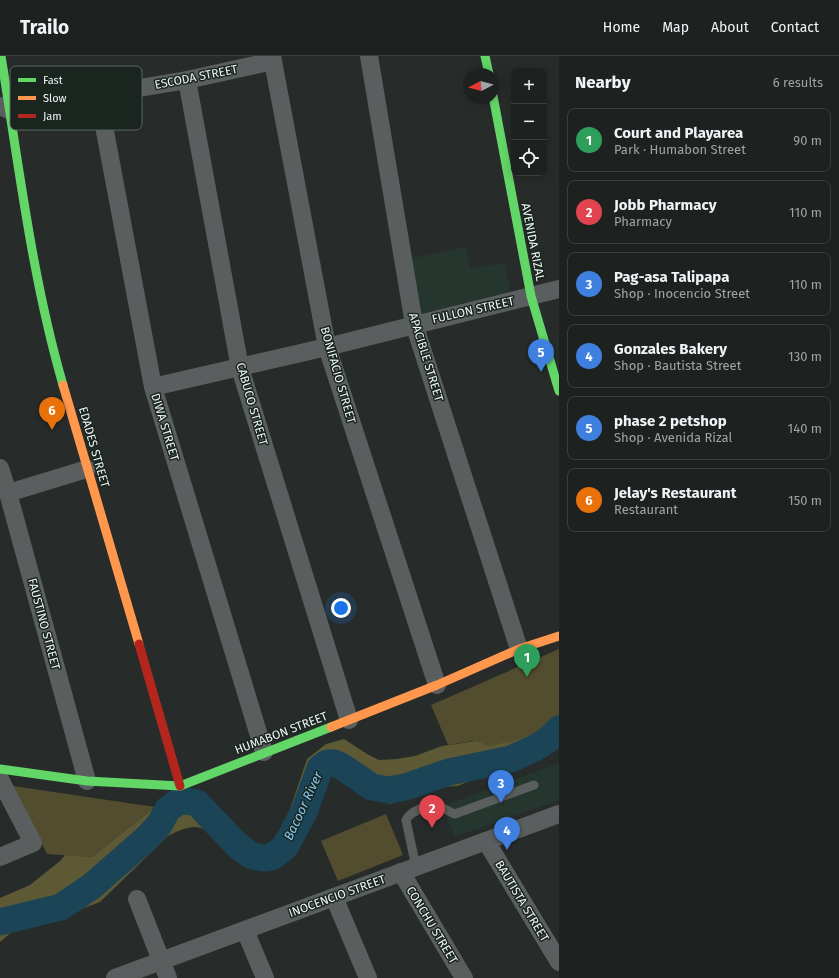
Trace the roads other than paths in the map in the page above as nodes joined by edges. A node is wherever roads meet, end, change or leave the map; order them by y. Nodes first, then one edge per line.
1 (1, 56) edge
2 (369, 56) edge
3 (486, 56) edge
4 (273, 59) edge
5 (488, 68) edge
6 (187, 80) junction
7 (142, 87) edge
8 (494, 104) edge
9 (5, 108) edge
10 (105, 130) edge
11 (559, 289) edge
12 (530, 296) junction
13 (414, 324) junction
14 (327, 347) junction
15 (240, 368) junction
16 (153, 388) junction
17 (559, 391) edge
18 (0, 468) edge
19 (87, 469) junction
20 (8, 493) junction
21 (559, 636) edge
22 (519, 649) junction
23 (437, 685) junction
24 (349, 720) junction
25 (264, 752) junction
26 (0, 769) edge
27 (0, 779) edge
28 (87, 781) junction
29 (534, 785) dead end
30 (180, 786) junction
31 (559, 814) edge
32 (486, 841) junction
33 (0, 857) edge
34 (408, 869) junction
35 (334, 897) junction
36 (137, 899) dead end
37 (245, 930) junction
38 (161, 961) junction
39 (559, 962) edge
40 (115, 978) edge
41 (168, 978) edge
42 (265, 978) edge
43 (368, 978) edge
44 (464, 978) edge

1 - 9 street, EDADES STREET
2 - 13 street, APACIBLE STREET
3 - 5 street
4 - 6 street, ESCODA STREET
4 - 14 street, BONIFACIO STREET
6 - 7 street, ESCODA STREET
6 - 15 street, CABUCO STREET
8 - 12 street, AVENIDA RIZAL
9 - 19 street, EDADES STREET
10 - 16 street, DIWA STREET
11 - 12 street, FULLON STREET
12 - 13 street, FULLON STREET
12 - 17 street, AVENIDA RIZAL
13 - 14 street, FULLON STREET
13 - 22 street, APACIBLE STREET
14 - 15 street, FULLON STREET
14 - 23 street, BONIFACIO STREET
15 - 16 street, FULLON STREET
15 - 24 street, CABUCO STREET
16 - 25 street, DIWA STREET
18 - 20 street, FAUSTINO STREET
19 - 20 street
19 - 30 street, EDADES STREET
20 - 28 street, FAUSTINO STREET
21 - 22 street, HUMABON STREET
22 - 23 street, HUMABON STREET
23 - 24 street, HUMABON STREET
24 - 25 street, HUMABON STREET
25 - 30 street, HUMABON STREET
26 - 28 street, HUMABON STREET
27 - 33 street
28 - 30 street, HUMABON STREET
29 - 34 lane
31 - 32 street, INOCENCIO STREET
32 - 34 street, INOCENCIO STREET
32 - 39 street, BAUTISTA STREET
34 - 35 street, INOCENCIO STREET
34 - 44 street, CONCHU STREET
35 - 37 street, INOCENCIO STREET
35 - 43 street
36 - 38 street
37 - 38 street, INOCENCIO STREET
37 - 42 street
38 - 40 street, INOCENCIO STREET
38 - 41 street

